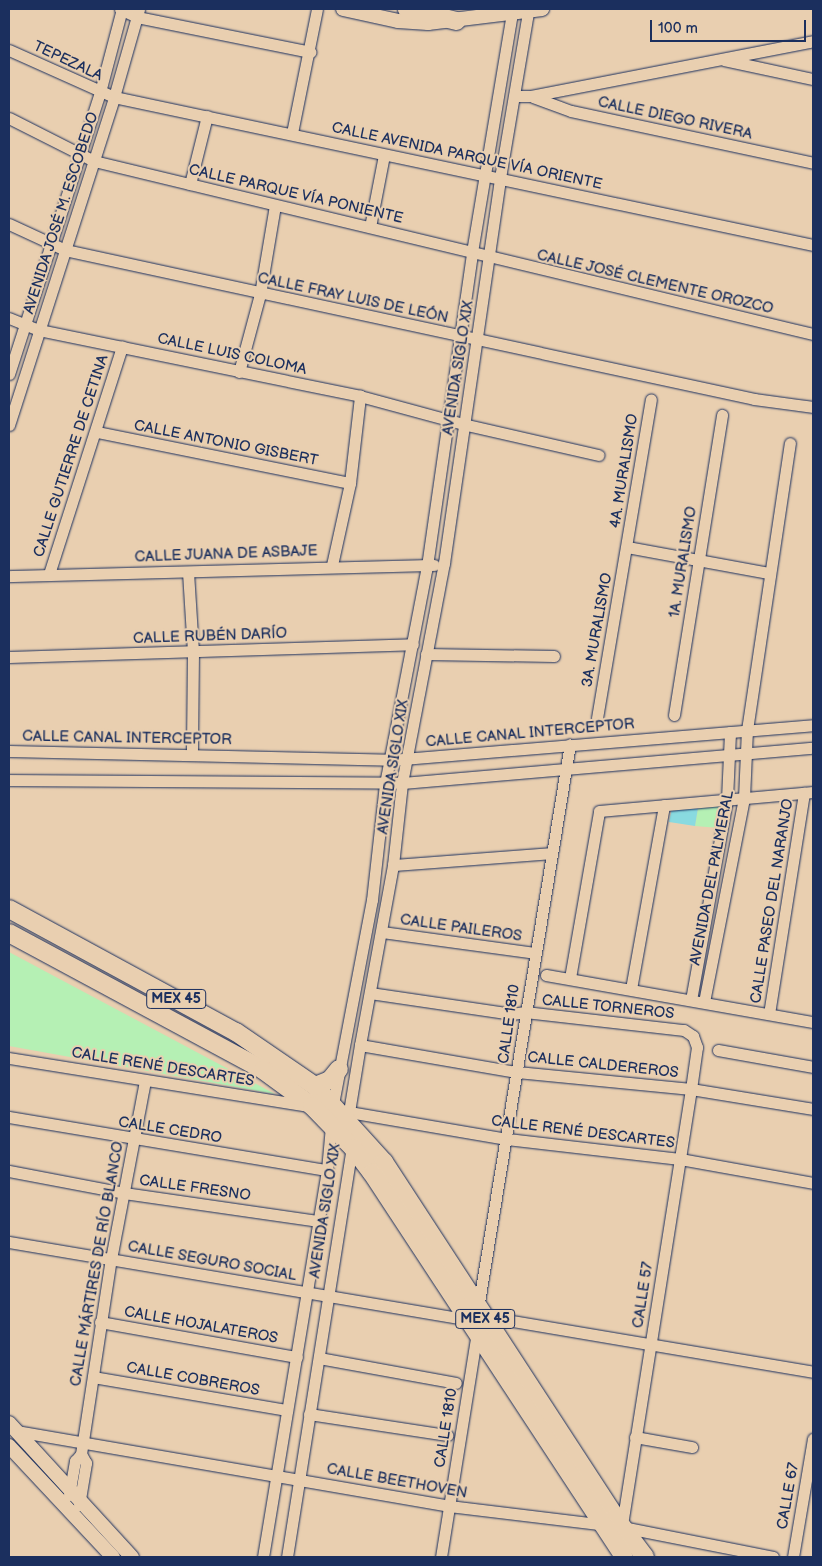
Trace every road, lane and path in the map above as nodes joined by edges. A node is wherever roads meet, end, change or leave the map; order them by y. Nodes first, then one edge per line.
1 (121, 9) edge
2 (317, 9) edge
3 (343, 9) edge
4 (407, 9) edge
5 (535, 10) edge
6 (138, 13) edge
7 (512, 14) junction
8 (457, 21) junction
9 (813, 40) edge
10 (9, 50) edge
11 (311, 52) junction
12 (718, 59) junction
13 (813, 79) edge
14 (100, 92) junction
15 (514, 96) junction
16 (531, 96) junction
17 (114, 97) junction
18 (207, 116) junction
19 (9, 118) edge
20 (292, 133) junction
21 (81, 152) junction
22 (384, 155) junction
23 (94, 161) junction
24 (813, 163) edge
25 (485, 177) junction
26 (500, 178) junction
27 (190, 184) junction
28 (275, 205) junction
29 (9, 224) edge
30 (370, 227) junction
31 (51, 244) junction
32 (813, 245) edge
33 (65, 250) junction
34 (472, 252) junction
35 (490, 258) junction
36 (260, 294) junction
37 (9, 318) edge
38 (25, 325) junction
39 (39, 330) junction
40 (813, 334) edge
41 (461, 337) junction
42 (478, 338) junction
43 (122, 346) junction
44 (239, 372) junction
45 (9, 374) edge
46 (360, 396) junction
47 (651, 400) dead end
48 (813, 407) edge
49 (11, 409) edge
50 (722, 414) dead end
51 (450, 419) junction
52 (463, 424) junction
53 (9, 425) edge
54 (97, 432) junction
55 (790, 443) dead end
56 (598, 455) dead end
57 (350, 482) junction
58 (626, 547) junction
59 (698, 558) junction
60 (444, 564) junction
61 (332, 566) junction
62 (427, 566) junction
63 (188, 572) junction
64 (49, 574) junction
65 (769, 574) junction
66 (9, 576) edge
67 (412, 644) junction
68 (193, 652) junction
69 (426, 654) junction
70 (554, 656) dead end
71 (9, 657) edge
72 (674, 715) dead end
73 (597, 718) dead end
74 (813, 725) edge
75 (747, 730) junction
76 (730, 732) junction
77 (570, 744) junction
78 (813, 748) edge
79 (9, 751) edge
80 (192, 754) junction
81 (745, 754) junction
82 (730, 756) junction
83 (409, 759) junction
84 (390, 760) junction
85 (566, 770) junction
86 (9, 780) edge
87 (402, 783) junction
88 (385, 784) junction
89 (808, 792) edge
90 (744, 798) junction
91 (727, 799) junction
92 (664, 805) junction
93 (551, 854) junction
94 (393, 865) junction
95 (9, 909) edge
96 (382, 932) junction
97 (9, 933) edge
98 (535, 953) junction
99 (546, 974) dead end
100 (570, 978) junction
101 (631, 989) junction
102 (370, 993) junction
103 (691, 1000) junction
104 (704, 1002) junction
105 (525, 1012) junction
106 (769, 1014) junction
107 (813, 1022) edge
108 (693, 1036) joint
109 (360, 1045) junction
110 (718, 1050) dead end
111 (9, 1058) edge
112 (813, 1067) edge
113 (339, 1069) junction
114 (518, 1072) junction
115 (145, 1080) junction
116 (315, 1086) junction
117 (691, 1089) junction
118 (332, 1104) junction
119 (312, 1106) junction
120 (813, 1109) edge
121 (9, 1117) edge
122 (350, 1118) junction
123 (330, 1126) junction
124 (507, 1139) junction
125 (134, 1140) junction
126 (353, 1148) junction
127 (680, 1159) junction
128 (327, 1170) junction
129 (9, 1171) edge
130 (813, 1183) edge
131 (124, 1193) junction
132 (319, 1221) junction
133 (9, 1242) edge
134 (111, 1259) junction
135 (306, 1292) junction
136 (328, 1296) junction
137 (477, 1319) junction
138 (100, 1322) junction
139 (650, 1346) junction
140 (297, 1357) junction
141 (319, 1358) junction
142 (813, 1372) edge
143 (93, 1377) junction
144 (456, 1382) dead end
145 (287, 1410) junction
146 (309, 1414) junction
147 (12, 1427) edge
148 (447, 1435) dead end
149 (635, 1437) junction
150 (813, 1439) edge
151 (9, 1446) edge
152 (692, 1447) dead end
153 (82, 1449) junction
154 (277, 1476) junction
155 (299, 1479) junction
156 (70, 1491) junction
157 (80, 1502) junction
158 (449, 1506) junction
159 (66, 1507) junction
160 (76, 1517) junction
161 (603, 1527) junction
162 (618, 1546) edge
163 (114, 1557) edge
164 (132, 1557) edge
165 (263, 1557) edge
166 (287, 1557) edge
167 (441, 1557) edge
168 (645, 1557) edge
169 (773, 1557) edge
170 (793, 1557) edge

1 - 6 street
1 - 14 street, AVENIDA JOSÉ M. ESCOBEDO
2 - 11 street
3 - 8 street
4 - 8 main road
5 - 7 street
5 - 15 street, AVENIDA SIGLO XIX
6 - 11 street
6 - 17 street, AVENIDA JOSÉ M. ESCOBEDO
7 - 8 street
7 - 25 street, AVENIDA SIGLO XIX
9 - 12 street
10 - 14 street, TEPEZALA
11 - 20 street
12 - 13 street
12 - 16 street
14 - 17 street, TEPEZALA
14 - 21 street, AVENIDA JOSÉ M. ESCOBEDO
15 - 16 street
15 - 26 street, AVENIDA SIGLO XIX
16 - 24 street, CALLE DIEGO RIVERA
17 - 18 street, CALLE AVENIDA PARQUE VÍA ORIENTE
17 - 23 street, AVENIDA JOSÉ M. ESCOBEDO
18 - 20 street, CALLE AVENIDA PARQUE VÍA ORIENTE
18 - 27 street
19 - 21 street
20 - 22 street, CALLE AVENIDA PARQUE VÍA ORIENTE
21 - 23 street
21 - 31 street, AVENIDA JOSÉ M. ESCOBEDO
22 - 25 street, CALLE AVENIDA PARQUE VÍA ORIENTE
22 - 30 street
23 - 27 street, CALLE PARQUE VÍA PONIENTE
23 - 33 street, AVENIDA JOSÉ M. ESCOBEDO
25 - 26 street, CALLE AVENIDA PARQUE VÍA ORIENTE
25 - 34 street, AVENIDA SIGLO XIX
26 - 32 street, CALLE AVENIDA PARQUE VÍA ORIENTE
26 - 35 street, AVENIDA SIGLO XIX
27 - 28 street, CALLE PARQUE VÍA PONIENTE
28 - 30 street, CALLE PARQUE VÍA PONIENTE
28 - 36 street
29 - 31 street, CALLE FRAY LUIS DE LEÓN
30 - 34 street, CALLE PARQUE VÍA PONIENTE
31 - 33 street, CALLE FRAY LUIS DE LEÓN
31 - 38 street, AVENIDA JOSÉ M. ESCOBEDO
33 - 36 street, CALLE FRAY LUIS DE LEÓN
33 - 39 street, AVENIDA JOSÉ M. ESCOBEDO
34 - 35 street, CALLE PARQUE VÍA PONIENTE
34 - 41 street, AVENIDA SIGLO XIX
35 - 40 street, CALLE JOSÉ CLEMENTE OROZCO
35 - 42 street, AVENIDA SIGLO XIX
36 - 41 street, CALLE FRAY LUIS DE LEÓN
36 - 44 street
37 - 38 street, CALLE LUIS COLOMA
38 - 39 street, CALLE LUIS COLOMA
38 - 45 street, AVENIDA JOSÉ M. ESCOBEDO
39 - 43 street, CALLE LUIS COLOMA
39 - 49 street, AVENIDA JOSÉ M. ESCOBEDO
41 - 42 street, CALLE FRAY LUIS DE LEÓN
41 - 51 street, AVENIDA SIGLO XIX
42 - 48 street, CALLE FRAY LUIS DE LEÓN
42 - 52 street, AVENIDA SIGLO XIX
43 - 44 street, CALLE LUIS COLOMA
43 - 54 street, CALLE GUTIERRE DE CETINA
44 - 46 street, CALLE LUIS COLOMA
46 - 51 street, CALLE LUIS COLOMA
46 - 57 street
47 - 58 street, 4A. MURALISMO
49 - 53 street, AVENIDA JOSÉ M. ESCOBEDO
50 - 59 street, 1A. MURALISMO
51 - 52 street, CALLE LUIS COLOMA
51 - 62 street, AVENIDA SIGLO XIX
52 - 56 street, CALLE LUIS COLOMA
52 - 60 street, AVENIDA SIGLO XIX
54 - 57 street, CALLE ANTONIO GISBERT
54 - 64 street, CALLE GUTIERRE DE CETINA
55 - 65 street, AVENIDA DEL PALMERAL
57 - 61 street
58 - 59 street
58 - 73 street, 3A. MURALISMO
59 - 65 street
59 - 72 street, 1A. MURALISMO
60 - 62 street, CALLE JUANA DE ASBAJE
60 - 69 street, AVENIDA SIGLO XIX
61 - 62 street, CALLE JUANA DE ASBAJE
61 - 63 street, CALLE JUANA DE ASBAJE
62 - 67 street, AVENIDA SIGLO XIX
63 - 64 street, CALLE JUANA DE ASBAJE
63 - 68 street
64 - 66 street, CALLE JUANA DE ASBAJE
65 - 75 street, AVENIDA DEL PALMERAL
67 - 68 street, CALLE RUBÉN DARÍO
67 - 84 street, AVENIDA SIGLO XIX
68 - 71 street, CALLE RUBÉN DARÍO
68 - 80 street
69 - 70 street
69 - 83 street, AVENIDA SIGLO XIX
74 - 75 street, CALLE CANAL INTERCEPTOR
75 - 76 street, CALLE CANAL INTERCEPTOR
75 - 81 street, AVENIDA DEL PALMERAL
76 - 77 street, CALLE CANAL INTERCEPTOR
76 - 82 street, AVENIDA DEL PALMERAL
77 - 83 street, CALLE CANAL INTERCEPTOR
77 - 85 street, CALLE 1810
78 - 81 street
79 - 80 street, CALLE CANAL INTERCEPTOR
80 - 84 street, CALLE CANAL INTERCEPTOR
81 - 82 street
81 - 90 street, AVENIDA DEL PALMERAL
82 - 85 street
82 - 91 street, AVENIDA DEL PALMERAL
83 - 84 street, CALLE CANAL INTERCEPTOR
83 - 87 street, AVENIDA SIGLO XIX
84 - 88 street, AVENIDA SIGLO XIX
85 - 87 street
85 - 93 street, CALLE 1810
86 - 88 street
87 - 88 street
87 - 94 street, AVENIDA SIGLO XIX
88 - 113 street, AVENIDA SIGLO XIX
89 - 90 street
89 - 106 street, CALLE PASEO DEL NARANJO
90 - 91 street
90 - 104 street, AVENIDA DEL PALMERAL
91 - 92 street
91 - 103 street, AVENIDA DEL PALMERAL
92 - 100 street
92 - 101 street
93 - 94 street
93 - 98 street, CALLE 1810
94 - 96 street, AVENIDA SIGLO XIX
95 - 116 main road, MEX 45
96 - 98 street, CALLE PAILEROS
96 - 102 street, AVENIDA SIGLO XIX
97 - 119 main road, MEX 45
98 - 105 street, CALLE 1810
99 - 100 street
100 - 101 street
101 - 103 street
102 - 105 street, CALLE TORNEROS
102 - 109 street, AVENIDA SIGLO XIX
103 - 104 street
104 - 106 street
105 - 108 street, CALLE TORNEROS
105 - 114 street, CALLE 1810
106 - 107 street
108 - 117 street, CALLE 57
109 - 114 street, CALLE CALDEREROS
109 - 122 street, AVENIDA SIGLO XIX
110 - 112 street
111 - 115 street, CALLE RENÉ DESCARTES
113 - 116 main road
113 - 118 street, AVENIDA SIGLO XIX
114 - 117 street, CALLE CALDEREROS
114 - 124 street, CALLE 1810
115 - 119 street, CALLE RENÉ DESCARTES
115 - 125 street, CALLE MÁRTIRES DE RÍO BLANCO
116 - 118 main road, MEX 45
117 - 120 street, CALLE CALDEREROS
117 - 127 street, CALLE 57
118 - 122 main road, MEX 45
118 - 123 street, AVENIDA SIGLO XIX
119 - 123 main road, MEX 45
121 - 125 street, CALLE CEDRO
122 - 124 street, CALLE RENÉ DESCARTES
122 - 126 street, AVENIDA SIGLO XIX
122 - 137 main road, MEX 45
123 - 126 main road, MEX 45
123 - 128 street, AVENIDA SIGLO XIX
124 - 127 street, CALLE RENÉ DESCARTES
124 - 137 street, CALLE 1810
125 - 128 street, CALLE CEDRO
125 - 131 street, CALLE MÁRTIRES DE RÍO BLANCO
126 - 136 street, AVENIDA SIGLO XIX
126 - 137 main road, MEX 45
127 - 130 street, CALLE RENÉ DESCARTES
127 - 139 street, CALLE 57
128 - 132 street, AVENIDA SIGLO XIX
129 - 131 street, CALLE FRESNO
131 - 132 street, CALLE FRESNO
131 - 134 street, CALLE MÁRTIRES DE RÍO BLANCO
132 - 135 street, AVENIDA SIGLO XIX
133 - 134 street, CALLE SEGURO SOCIAL
134 - 135 street, CALLE SEGURO SOCIAL
134 - 138 street, CALLE MÁRTIRES DE RÍO BLANCO
135 - 136 street, CALLE SEGURO SOCIAL
135 - 140 street, AVENIDA SIGLO XIX
136 - 137 street, CALLE SEGURO SOCIAL
136 - 141 street, AVENIDA SIGLO XIX
137 - 139 street, CALLE SEGURO SOCIAL
137 - 158 street, CALLE 1810
137 - 161 main road, MEX 45
137 - 162 main road, MEX 45
138 - 140 street, CALLE HOJALATEROS
138 - 143 street, CALLE MÁRTIRES DE RÍO BLANCO
139 - 142 street, CALLE SEGURO SOCIAL
139 - 149 street, CALLE 57
140 - 145 street, AVENIDA SIGLO XIX
141 - 144 street
141 - 146 street, AVENIDA SIGLO XIX
143 - 145 street, CALLE COBREROS
143 - 153 street, CALLE MÁRTIRES DE RÍO BLANCO
145 - 154 street, AVENIDA SIGLO XIX
146 - 148 street
146 - 155 street, AVENIDA SIGLO XIX
147 - 153 street, CALLE BEETHOVEN
147 - 156 street
149 - 152 street
149 - 162 street, CALLE 57
150 - 170 street, CALLE 67
151 - 159 street
153 - 154 street, CALLE BEETHOVEN
153 - 156 street, CALLE MÁRTIRES DE RÍO BLANCO
153 - 157 street, CALLE MÁRTIRES DE RÍO BLANCO
154 - 155 street, CALLE BEETHOVEN
154 - 165 street, AVENIDA SIGLO XIX
155 - 158 street, CALLE BEETHOVEN
155 - 166 street, AVENIDA SIGLO XIX
156 - 157 street
156 - 159 street, CALLE MÁRTIRES DE RÍO BLANCO
157 - 160 street, CALLE MÁRTIRES DE RÍO BLANCO
157 - 164 street
158 - 161 street, CALLE BEETHOVEN
158 - 167 street, CALLE 1810
159 - 160 street
160 - 163 street
161 - 162 main road, MEX 45
162 - 168 main road, MEX 45
162 - 169 street

